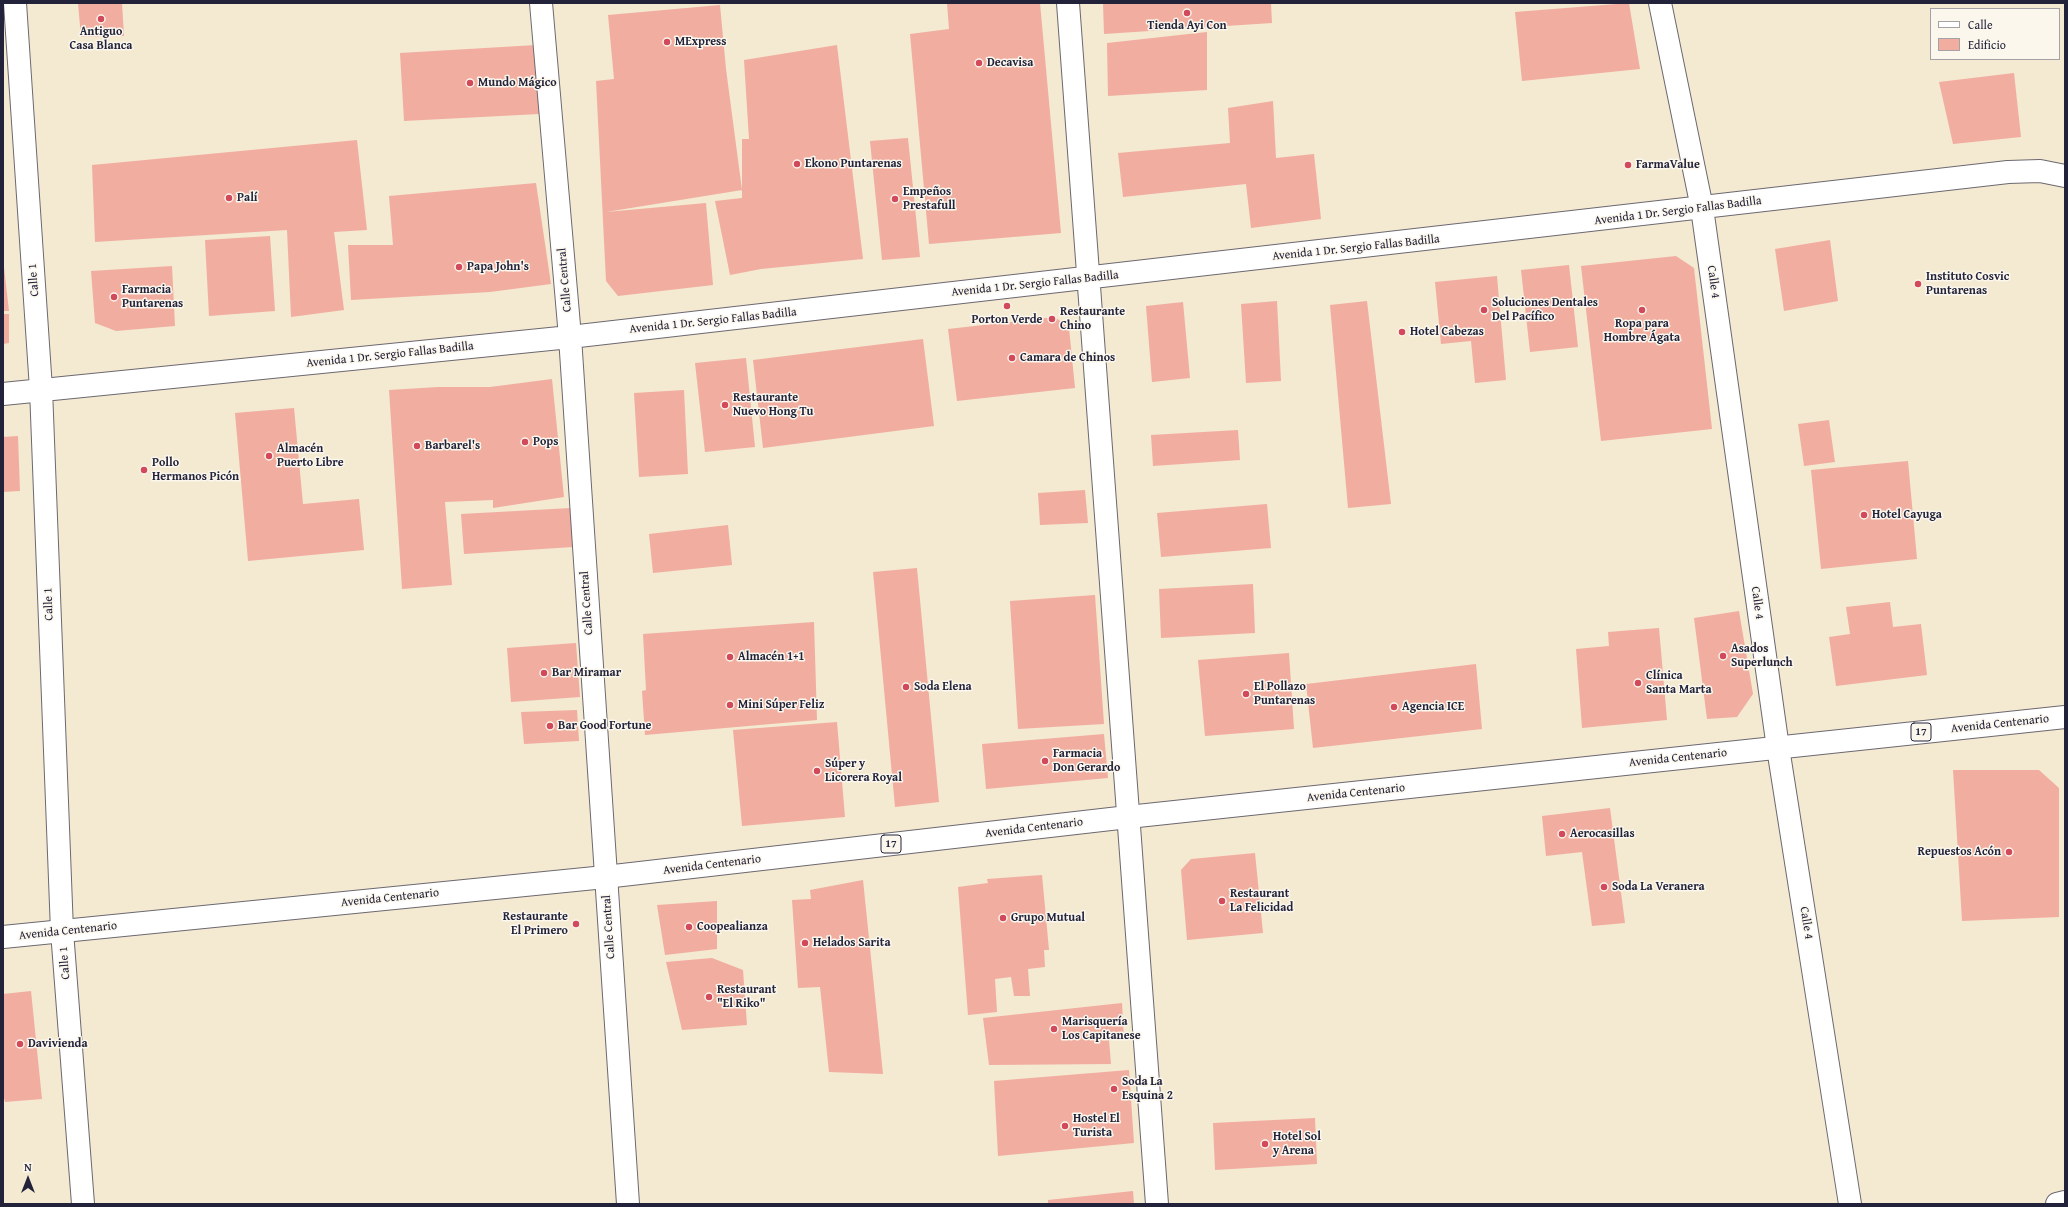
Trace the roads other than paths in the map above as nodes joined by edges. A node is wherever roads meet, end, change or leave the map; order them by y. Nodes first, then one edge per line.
1 (15, 3) edge
2 (541, 3) edge
3 (1068, 3) edge
4 (1660, 3) edge
5 (2065, 176) edge
6 (1702, 208) junction
7 (1089, 278) junction
8 (570, 337) junction
9 (41, 389) junction
10 (3, 394) edge
11 (2065, 717) edge
12 (1778, 748) junction
13 (1128, 817) junction
14 (606, 877) junction
15 (62, 931) junction
16 (3, 937) edge
17 (2065, 1202) edge
18 (83, 1204) edge
19 (628, 1204) edge
20 (1157, 1204) edge
21 (1850, 1204) edge
22 (2057, 1204) edge

1 - 9 street, Calle 1
2 - 8 street, Calle Central
3 - 7 street
4 - 6 street, Calle 4
5 - 6 street, Avenida 1 Dr. Sergio Fallas Badilla
6 - 7 street, Avenida 1 Dr. Sergio Fallas Badilla
6 - 12 street, Calle 4
7 - 8 street, Avenida 1 Dr. Sergio Fallas Badilla
7 - 13 street
8 - 9 street, Avenida 1 Dr. Sergio Fallas Badilla
8 - 14 street, Calle Central
9 - 10 street, Avenida 1 Dr. Sergio Fallas Badilla
9 - 15 street, Calle 1
11 - 12 street, Avenida Centenario / 17
12 - 13 street, Avenida Centenario / 17
12 - 21 street, Calle 4
13 - 14 street, Avenida Centenario / 17
13 - 20 street
14 - 15 street, Avenida Centenario / 17
14 - 19 street, Calle Central
15 - 16 street, Avenida Centenario / 17
15 - 18 street, Calle 1
17 - 22 street

